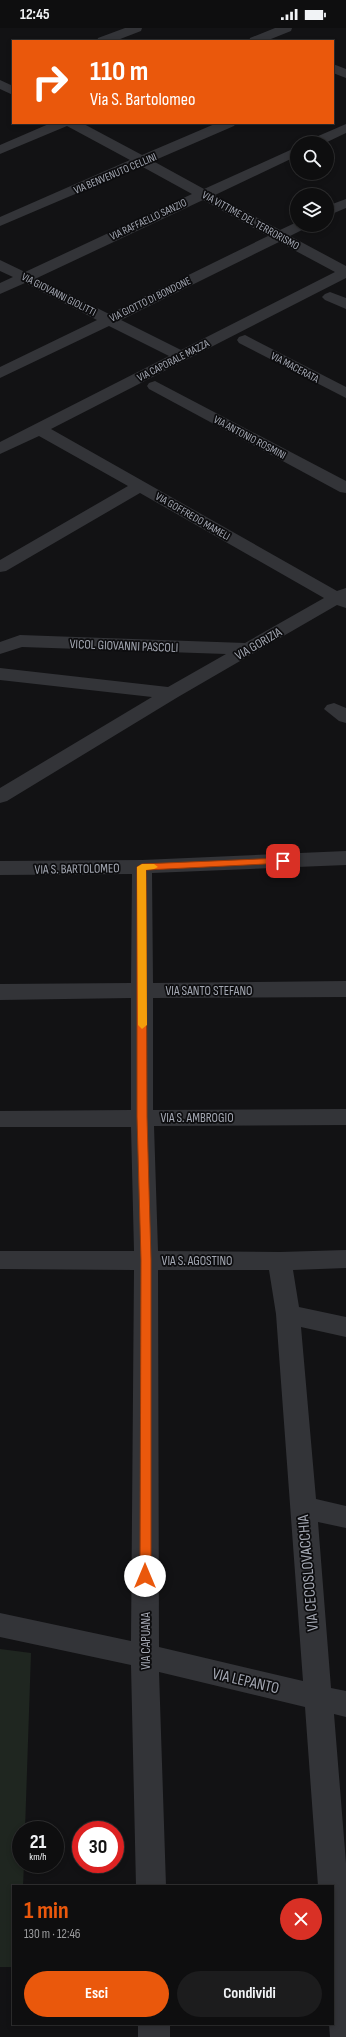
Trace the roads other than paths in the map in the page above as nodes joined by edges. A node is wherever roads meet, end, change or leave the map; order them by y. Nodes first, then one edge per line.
1 (136, 28) edge
2 (249, 28) edge
3 (286, 28) edge
4 (266, 39) edge
5 (106, 40) edge
6 (12, 77) edge
7 (0, 83) edge
8 (12, 90) edge
9 (61, 124) edge
10 (74, 124) edge
11 (227, 124) edge
12 (346, 128) edge
13 (329, 136) edge
14 (0, 150) edge
15 (290, 154) edge
16 (142, 161) junction
17 (203, 194) junction
18 (346, 203) edge
19 (334, 209) edge
20 (0, 222) edge
21 (290, 231) edge
22 (280, 236) junction
23 (0, 265) edge
24 (346, 272) edge
25 (25, 277) junction
26 (0, 289) edge
27 (346, 289) edge
28 (330, 297) junction
29 (346, 304) edge
30 (108, 319) junction
31 (245, 340) junction
32 (182, 356) junction
33 (0, 373) edge
34 (154, 386) junction
35 (346, 393) edge
36 (39, 429) junction
37 (54, 437) junction
38 (0, 449) edge
39 (141, 486) junction
40 (346, 488) edge
41 (0, 567) edge
42 (343, 598) edge
43 (0, 648) edge
44 (249, 649) junction
45 (0, 674) edge
46 (171, 693) junction
47 (0, 797) edge
48 (346, 858) edge
49 (142, 867) junction
50 (0, 868) edge
51 (346, 989) edge
52 (142, 991) junction
53 (0, 992) edge
54 (142, 1117) junction
55 (346, 1117) edge
56 (0, 1119) edge
57 (346, 1259) edge
58 (0, 1260) edge
59 (146, 1260) junction
60 (280, 1261) junction
61 (288, 1314) junction
62 (346, 1327) edge
63 (302, 1506) junction
64 (346, 1517) edge
65 (0, 1625) edge
66 (145, 1656) junction
67 (318, 1697) junction
68 (346, 1704) edge
69 (151, 1885) edge
70 (333, 1885) edge
71 (334, 1891) edge
72 (341, 1924) edge
73 (154, 2025) edge
74 (154, 2037) edge
75 (346, 2037) edge

1 - 5 street
2 - 4 street
3 - 4 street
6 - 7 street
7 - 8 street
9 - 14 street
10 - 16 street, VIA VITTIME DEL TERRORISMO
11 - 16 street, VIA BENVENUTO CELLINI
12 - 13 street
15 - 17 street, VIA RAFFAELLO SANZIO
16 - 17 street, VIA VITTIME DEL TERRORISMO
16 - 20 street, VIA BENVENUTO CELLINI
17 - 22 street, VIA VITTIME DEL TERRORISMO
17 - 25 street, VIA RAFFAELLO SANZIO
18 - 19 street
21 - 22 street, VIA GIOTTO DI BONDONE
22 - 24 street, VIA VITTIME DEL TERRORISMO
22 - 30 street, VIA GIOTTO DI BONDONE
23 - 25 street, VIA GIOVANNI GIOLITTI
24 - 32 street, VIA CAPORALE MAZZA
25 - 26 street, VIA RAFFAELLO SANZIO
25 - 30 street, VIA GIOVANNI GIOLITTI
27 - 28 street, VIA CAPORALE MAZZA
28 - 29 street
28 - 31 street, VIA CAPORALE MAZZA
30 - 32 street, VIA GIOVANNI GIOLITTI
30 - 33 street, VIA GIOTTO DI BONDONE
31 - 34 street, VIA CAPORALE MAZZA
31 - 35 street, VIA MACERATA
32 - 36 street, VIA CAPORALE MAZZA
34 - 37 street, VIA CAPORALE MAZZA
34 - 40 street, VIA ANTONIO ROSMINI
36 - 37 street, VIA GOFFREDO MAMELI
36 - 38 street, VIA CAPORALE MAZZA
37 - 39 street, VIA GOFFREDO MAMELI
39 - 41 street
39 - 42 street, VIA GOFFREDO MAMELI
42 - 44 street, VIA GORIZIA
43 - 44 street, VICOL GIOVANNI PASCOLI
44 - 46 street, VIA GORIZIA
45 - 46 street
46 - 47 street, VIA GORIZIA
48 - 49 street, VIA S. BARTOLOMEO
49 - 50 street, VIA S. BARTOLOMEO
49 - 52 street, VIA CAPUANA
51 - 52 street, VIA SANTO STEFANO
52 - 53 street, VIA SANTO STEFANO
52 - 54 street, VIA CAPUANA
54 - 55 street, VIA S. AMBROGIO
54 - 56 street, VIA S. AMBROGIO
54 - 59 street, VIA CAPUANA
57 - 60 street, VIA S. AGOSTINO
58 - 59 street, VIA S. AGOSTINO
59 - 60 street, VIA S. AGOSTINO
59 - 66 street, VIA CAPUANA
60 - 61 street, VIA CECOSLOVACCHIA
61 - 62 street
61 - 63 street, VIA CECOSLOVACCHIA
63 - 64 street
63 - 67 street, VIA CECOSLOVACCHIA
65 - 66 street, VIA LEPANTO
66 - 67 street, VIA LEPANTO
66 - 69 street, VIA CAPUANA
67 - 68 street, VIA LEPANTO
67 - 70 street, VIA CECOSLOVACCHIA
71 - 72 street, VIA CECOSLOVACCHIA
72 - 75 street, VIA CECOSLOVACCHIA
73 - 74 street

